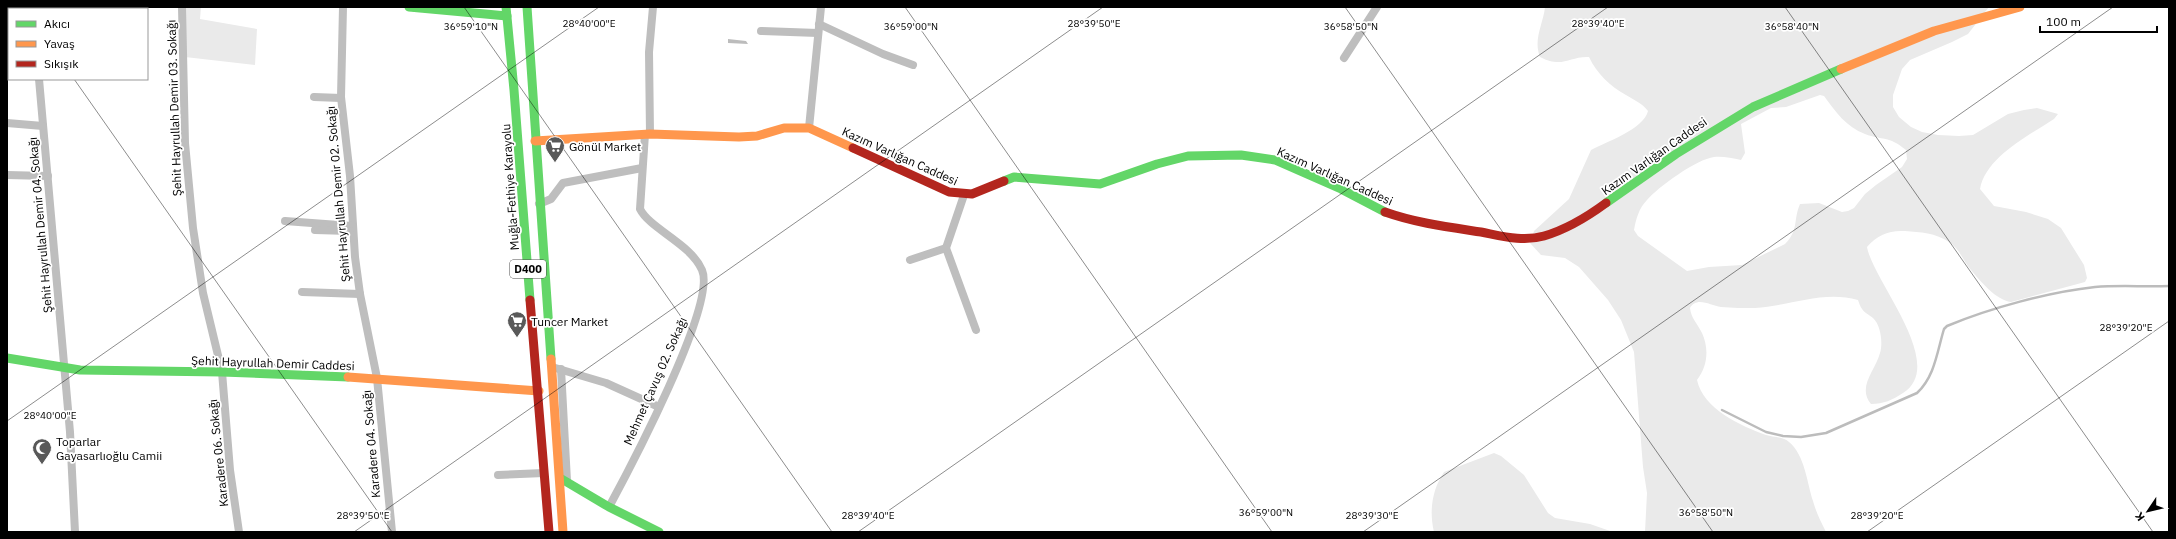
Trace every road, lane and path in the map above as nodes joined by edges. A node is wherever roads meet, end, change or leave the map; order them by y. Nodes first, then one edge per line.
1 (182, 7) edge
2 (343, 7) edge
3 (409, 7) edge
4 (527, 7) edge
5 (653, 7) edge
6 (821, 7) edge
7 (1377, 7) edge
8 (2020, 7) edge
9 (502, 11) edge
10 (819, 24) junction
11 (761, 31) dead end
12 (818, 33) junction
13 (1344, 58) dead end
14 (913, 65) dead end
15 (39, 80) edge
16 (314, 97) dead end
17 (341, 98) junction
18 (7, 123) edge
19 (43, 126) junction
20 (809, 128) junction
21 (647, 134) junction
22 (534, 141) junction
23 (642, 168) junction
24 (7, 175) edge
25 (48, 176) junction
26 (964, 195) junction
27 (539, 204) junction
28 (285, 221) dead end
29 (352, 228) junction
30 (315, 230) dead end
31 (946, 248) junction
32 (910, 260) dead end
33 (302, 292) dead end
34 (360, 294) junction
35 (976, 330) dead end
36 (7, 358) edge
37 (552, 367) junction
38 (65, 368) junction
39 (561, 369) junction
40 (222, 372) junction
41 (377, 378) junction
42 (539, 391) junction
43 (659, 407) junction
44 (544, 473) junction
45 (498, 475) dead end
46 (563, 480) junction
47 (609, 507) junction
48 (75, 532) edge
49 (239, 532) edge
50 (392, 532) edge
51 (548, 532) edge
52 (563, 532) edge
53 (659, 532) edge

1 - 40 street, Şehit Hayrullah Demir 03. Sokağı
2 - 17 street, Şehit Hayrullah Demir 02. Sokağı
3 - 9 main road
4 - 22 main road, D400
5 - 21 street
6 - 10 street
7 - 13 street
8 - 26 main road, Kazım Varlığan Caddesi
9 - 42 main road, Muğla-Fethiye Karayolu / D400
10 - 12 street
10 - 14 street
11 - 12 street
12 - 20 street
15 - 19 street, Şehit Hayrullah Demir 04. Sokağı
16 - 17 street
17 - 29 street, Şehit Hayrullah Demir 02. Sokağı
18 - 19 street
19 - 25 street, Şehit Hayrullah Demir 04. Sokağı
20 - 21 main road, Kazım Varlığan Caddesi
20 - 26 main road, Kazım Varlığan Caddesi
21 - 22 main road, Kazım Varlığan Caddesi
21 - 23 street
22 - 27 main road, D400
23 - 27 street
23 - 43 street, Mehmet Çavuş 02. Sokağı
24 - 25 street
25 - 38 street, Şehit Hayrullah Demir 04. Sokağı
26 - 31 street
27 - 37 main road, D400
28 - 29 street
29 - 30 street
29 - 34 street, Şehit Hayrullah Demir 02. Sokağı
31 - 32 street
31 - 35 street
33 - 34 street
34 - 41 street, Şehit Hayrullah Demir 02. Sokağı
36 - 38 main road, Şehit Hayrullah Demir Caddesi
37 - 39 street
37 - 46 main road, D400
38 - 40 main road, Şehit Hayrullah Demir Caddesi
38 - 48 street, Şehit Hayrullah Demir 04. Sokağı
39 - 43 street
39 - 46 street
40 - 41 main road, Şehit Hayrullah Demir Caddesi
40 - 49 street, Karadere 06. Sokağı
41 - 42 main road, Şehit Hayrullah Demir Caddesi
41 - 50 street, Karadere 04. Sokağı
42 - 44 main road, Muğla-Fethiye Karayolu / D400
43 - 47 street, Mehmet Çavuş 02. Sokağı
44 - 45 street
44 - 51 main road, Muğla-Fethiye Karayolu / D400
46 - 47 main road
46 - 52 main road, D400
47 - 53 main road

